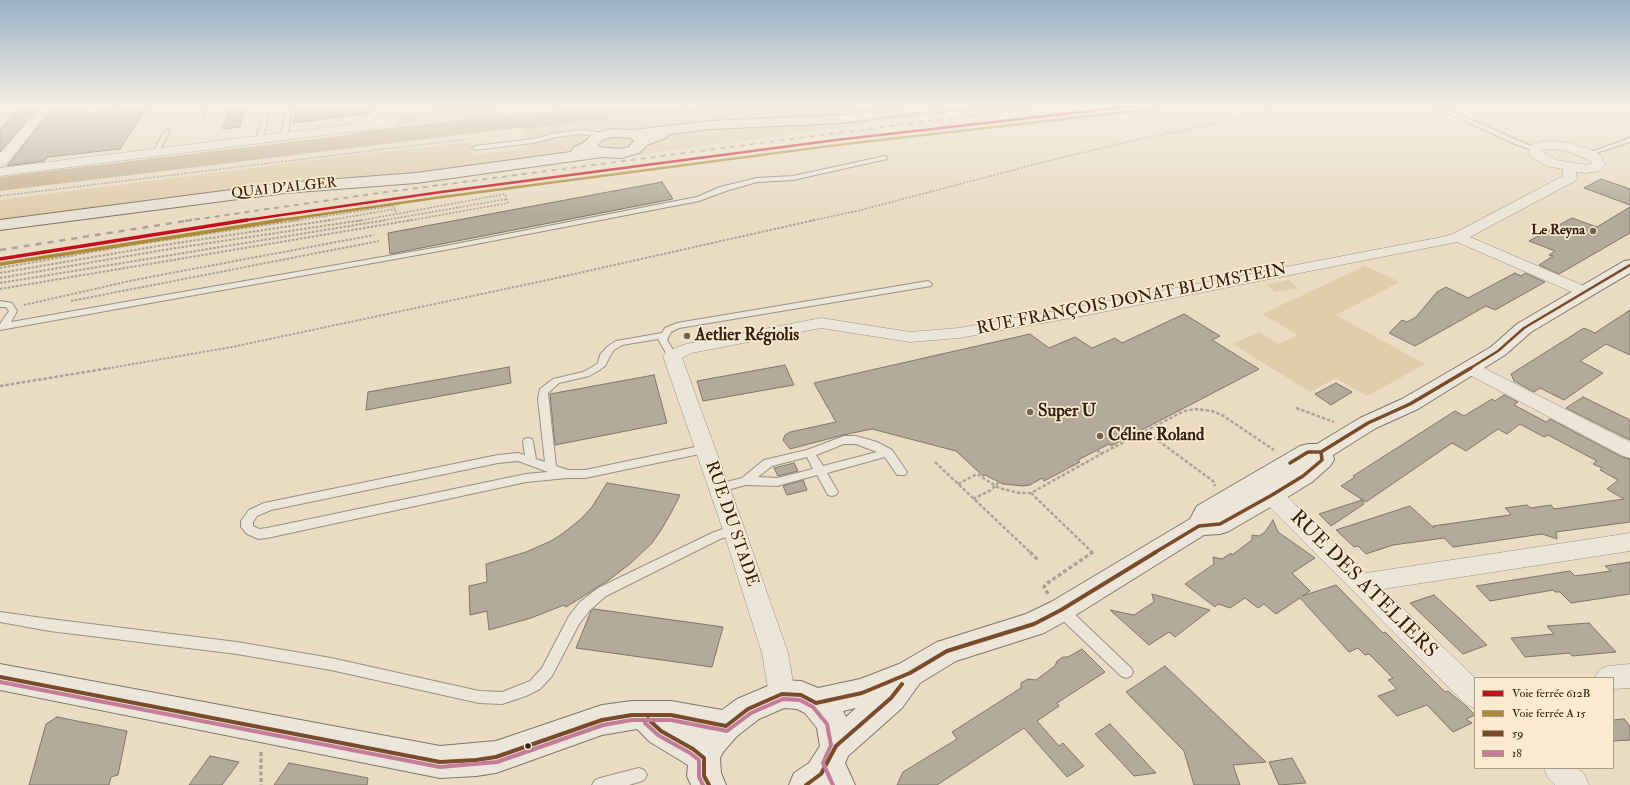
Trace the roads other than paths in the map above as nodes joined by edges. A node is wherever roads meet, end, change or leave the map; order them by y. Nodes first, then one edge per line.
1 (18, 141) edge
2 (162, 141) edge
3 (254, 141) edge
4 (535, 141) edge
5 (596, 141) edge
6 (604, 141) edge
7 (638, 141) edge
8 (1512, 141) edge
9 (1628, 141) edge
10 (598, 144) junction
11 (475, 148) dead end
12 (1535, 148) junction
13 (156, 152) junction
14 (1588, 154) junction
15 (885, 158) dead end
16 (0, 162) edge
17 (1569, 167) junction
18 (0, 172) edge
19 (0, 225) edge
20 (1458, 237) junction
21 (1630, 266) edge
22 (928, 284) dead end
23 (1585, 292) junction
24 (0, 304) edge
25 (2, 327) edge
26 (664, 335) junction
27 (672, 356) junction
28 (1470, 368) junction
29 (528, 442) dead end
30 (705, 448) junction
31 (1630, 451) edge
32 (810, 452) junction
33 (888, 453) junction
34 (531, 461) junction
35 (551, 469) junction
36 (820, 471) junction
37 (901, 472) dead end
38 (1275, 473) junction
39 (567, 474) junction
40 (746, 481) junction
41 (719, 488) junction
42 (832, 492) dead end
43 (734, 530) junction
44 (1630, 542) edge
45 (1362, 583) junction
46 (1056, 604) junction
47 (0, 617) edge
48 (1126, 672) dead end
49 (910, 673) junction
50 (1630, 676) edge
51 (0, 677) edge
52 (1614, 677) edge
53 (1473, 693) edge
54 (782, 694) junction
55 (816, 703) junction
56 (644, 715) junction
57 (726, 726) junction
58 (1559, 769) edge
59 (827, 770) edge
60 (639, 775) dead end
61 (703, 776) edge
62 (600, 785) edge
63 (1575, 785) edge

1 - 16 street
2 - 13 lane
3 - 13 street
4 - 11 lane
5 - 10 lane
6 - 10 main road, QUAI D'ALGER
7 - 10 main road, QUAI D'ALGER
8 - 12 lane
9 - 14 lane
10 - 19 main road, QUAI D'ALGER
12 - 14 street
12 - 17 street
13 - 18 street
14 - 17 street
15 - 25 lane
17 - 20 street, RUE FRANÇOIS DONAT BLUMSTEIN
20 - 23 street
20 - 27 street, RUE FRANÇOIS DONAT BLUMSTEIN
21 - 23 main road
22 - 26 lane
23 - 28 main road
24 - 25 lane
26 - 27 lane
26 - 35 lane
27 - 30 street, RUE DU STADE
28 - 31 street
28 - 38 main road
29 - 34 lane
30 - 39 lane
30 - 41 street, RUE DU STADE
32 - 33 lane
32 - 36 lane
32 - 40 lane
33 - 36 lane
33 - 37 lane
34 - 35 lane
34 - 39 lane
35 - 39 lane
36 - 40 lane
36 - 42 lane
38 - 45 street, RUE DES ATELIERS
38 - 46 main road
40 - 41 lane
41 - 43 street, RUE DU STADE
43 - 47 lane
43 - 54 street, RUE DU STADE
44 - 45 street
45 - 53 street, RUE DES ATELIERS
46 - 48 lane
46 - 49 main road
49 - 55 main road
49 - 59 main road
50 - 52 street
51 - 56 main road
54 - 55 main road
54 - 57 main road
55 - 59 main road
56 - 57 main road
56 - 61 main road
57 - 61 main road
58 - 63 street
60 - 62 lane

